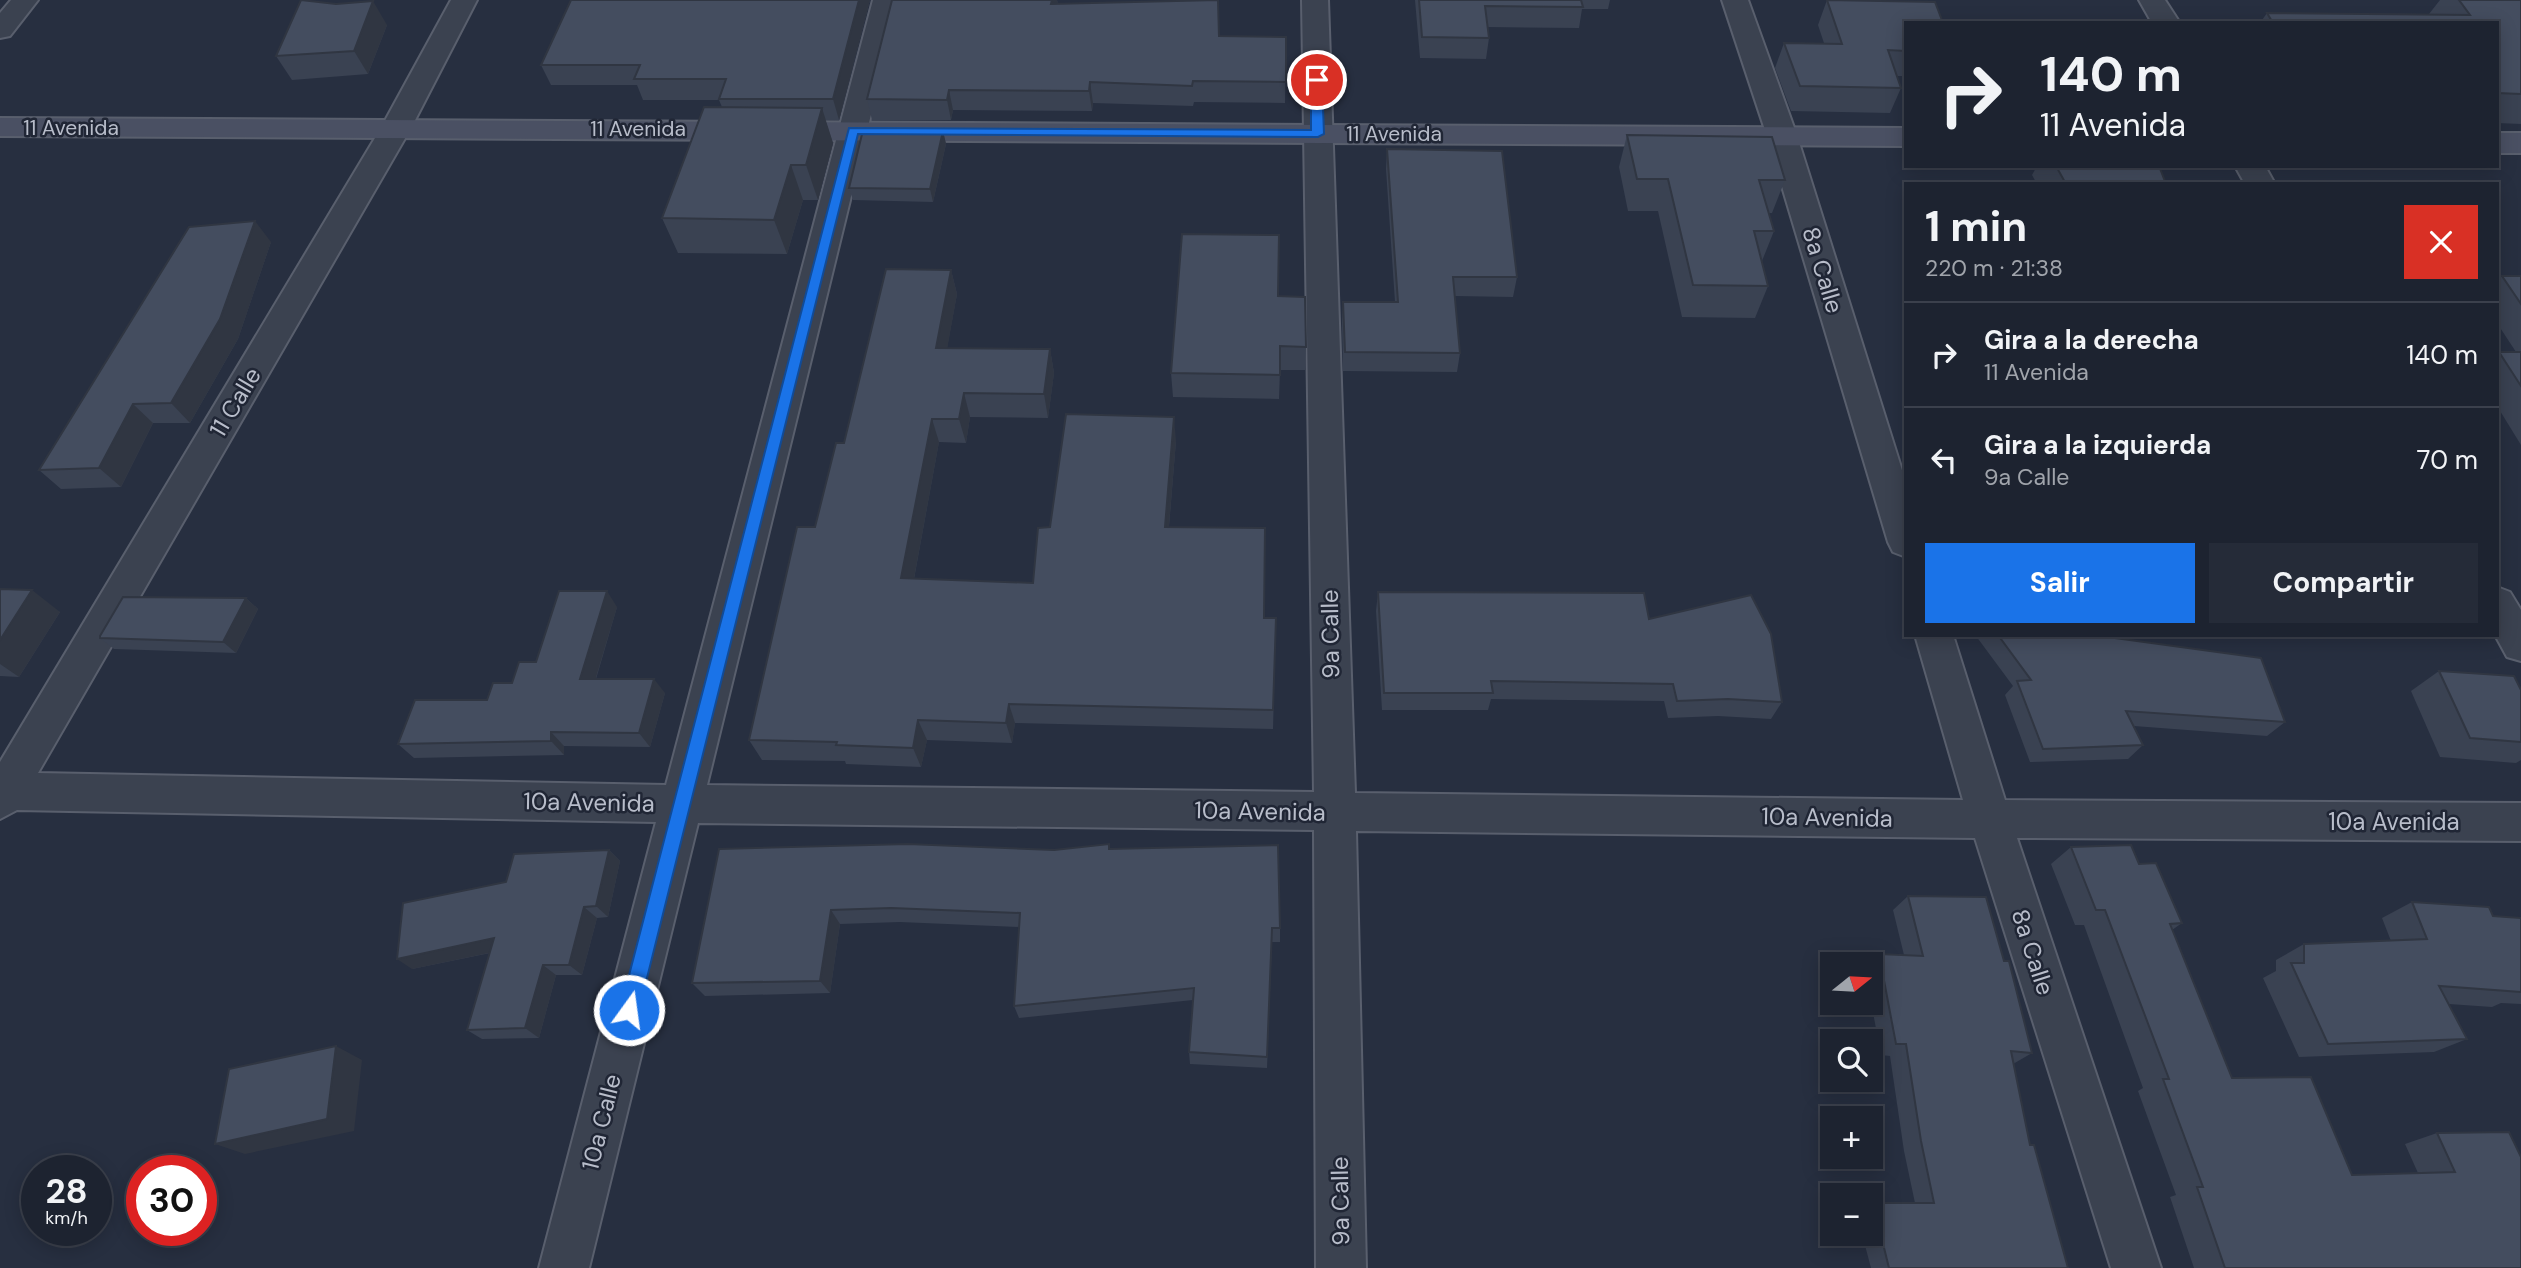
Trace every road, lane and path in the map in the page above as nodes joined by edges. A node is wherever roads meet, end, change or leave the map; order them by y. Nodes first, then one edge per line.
1 (26, 0) edge
2 (464, 0) edge
3 (887, 0) edge
4 (1315, 0) edge
5 (1735, 0) edge
6 (2152, 0) edge
7 (2165, 21) edge
8 (0, 30) edge
9 (0, 128) edge
10 (396, 128) junction
11 (853, 131) junction
12 (1318, 134) junction
13 (1782, 136) junction
14 (1904, 137) edge
15 (2499, 143) edge
16 (2521, 144) edge
17 (1904, 535) edge
18 (2499, 606) edge
19 (1935, 637) edge
20 (2521, 645) edge
21 (2, 794) edge
22 (682, 804) junction
23 (1335, 812) junction
24 (1990, 819) junction
25 (2521, 822) edge
26 (564, 1268) edge
27 (1341, 1268) edge
28 (2136, 1268) edge

1 - 8 street
2 - 10 street, 11 Calle
3 - 11 street, 10a Calle
4 - 12 street, 9a Calle
5 - 13 street, 8a Calle
6 - 7 street
9 - 10 street, 11 Avenida
10 - 11 street, 11 Avenida
10 - 21 street, 11 Calle
11 - 12 street, 11 Avenida
11 - 22 street, 10a Calle
12 - 13 street, 11 Avenida
12 - 23 street, 9a Calle
13 - 14 street, 11 Avenida
13 - 17 street, 8a Calle
15 - 16 street
18 - 20 street
19 - 24 street, 8a Calle
21 - 22 street, 10a Avenida
22 - 23 street, 10a Avenida
22 - 26 street, 10a Calle
23 - 24 street, 10a Avenida
23 - 27 street, 9a Calle
24 - 25 street, 10a Avenida
24 - 28 street, 8a Calle

